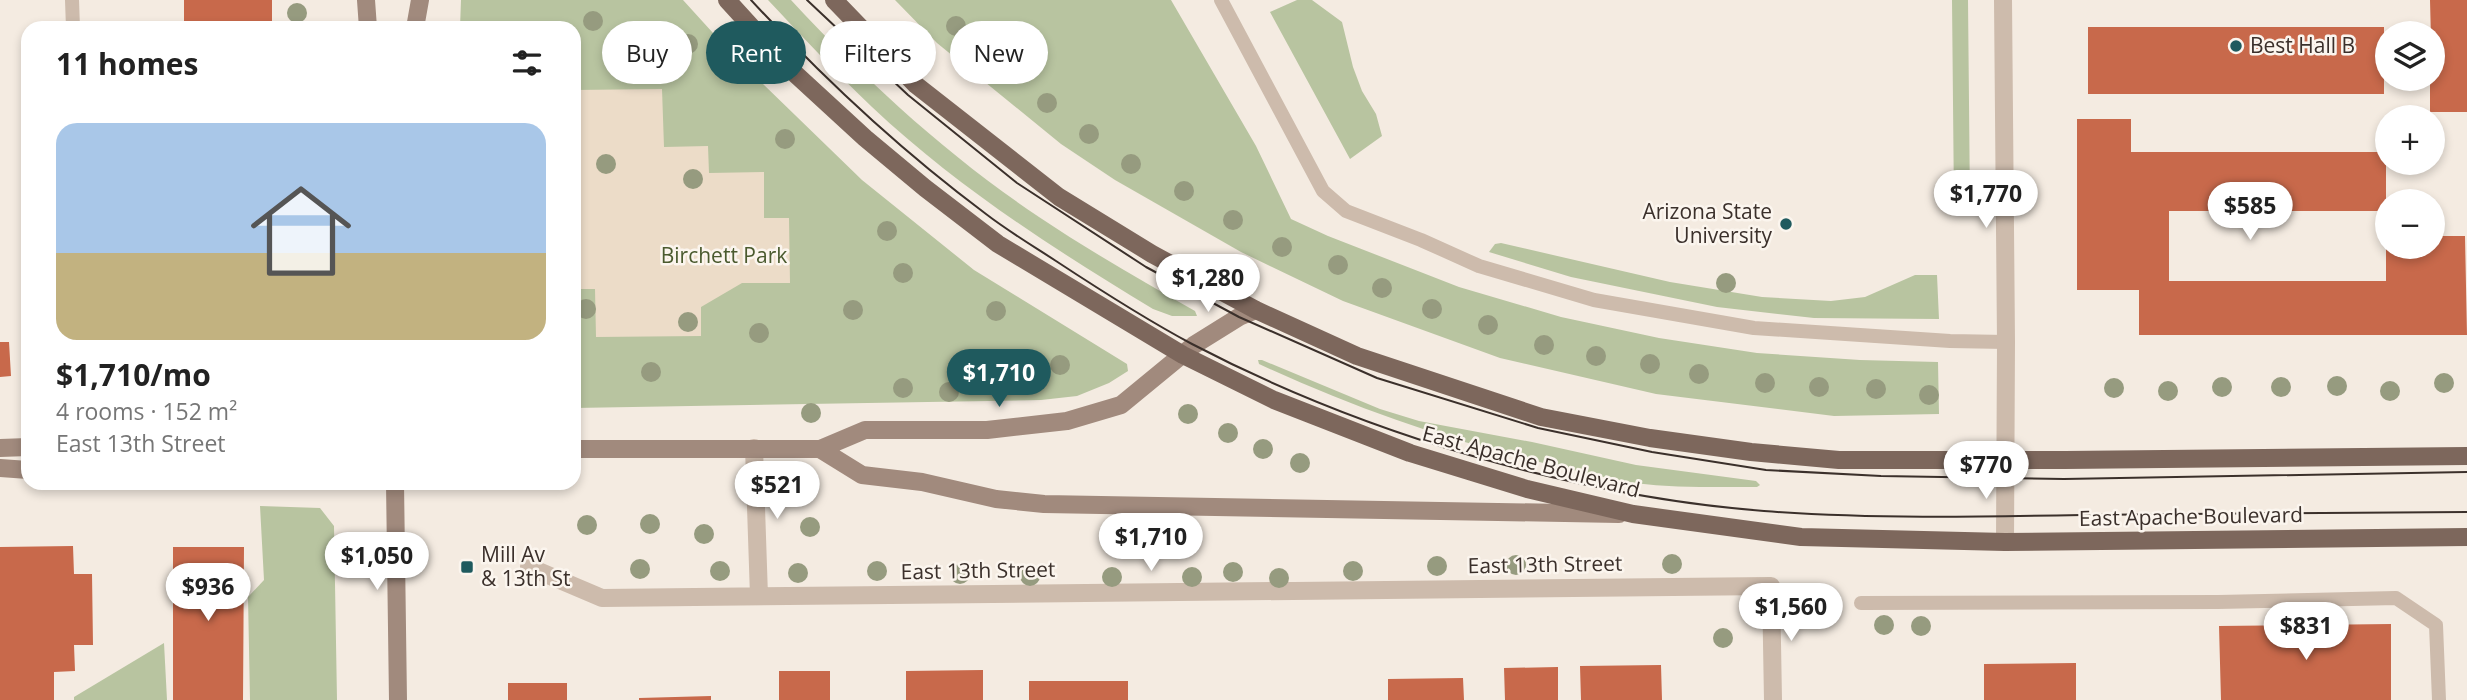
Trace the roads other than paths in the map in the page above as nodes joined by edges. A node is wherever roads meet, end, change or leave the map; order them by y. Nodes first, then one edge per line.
1 (72, 0) edge
2 (366, 0) edge
3 (420, 0) edge
4 (727, 0) edge
5 (834, 0) edge
6 (1221, 0) edge
7 (2003, 0) edge
8 (73, 21) edge
9 (368, 21) edge
10 (416, 21) edge
11 (1256, 310) junction
12 (2006, 342) junction
13 (1183, 355) junction
14 (0, 447) edge
15 (21, 447) edge
16 (754, 448) junction
17 (581, 449) edge
18 (820, 449) junction
19 (2467, 456) edge
20 (2006, 460) junction
21 (0, 468) edge
22 (21, 470) edge
23 (395, 490) edge
24 (1633, 514) junction
25 (2467, 537) edge
26 (2005, 542) junction
27 (529, 567) dead end
28 (759, 596) junction
29 (1861, 603) dead end
30 (398, 700) edge
31 (1773, 700) edge
32 (2439, 700) edge

1 - 8 lane
2 - 9 street
3 - 10 street
4 - 13 main road, East Apache Boulevard
5 - 11 main road
6 - 12 lane
7 - 12 street
11 - 13 street
11 - 20 main road
12 - 20 street
13 - 18 street
13 - 24 main road, East Apache Boulevard
14 - 15 street
16 - 17 street
16 - 18 street
16 - 28 street
18 - 24 street
19 - 20 main road
20 - 26 street
21 - 22 street
23 - 30 street
24 - 26 main road, East Apache Boulevard
25 - 26 main road, East Apache Boulevard
27 - 28 street, East 13th Street
28 - 31 street, East 13th Street
29 - 32 lane

